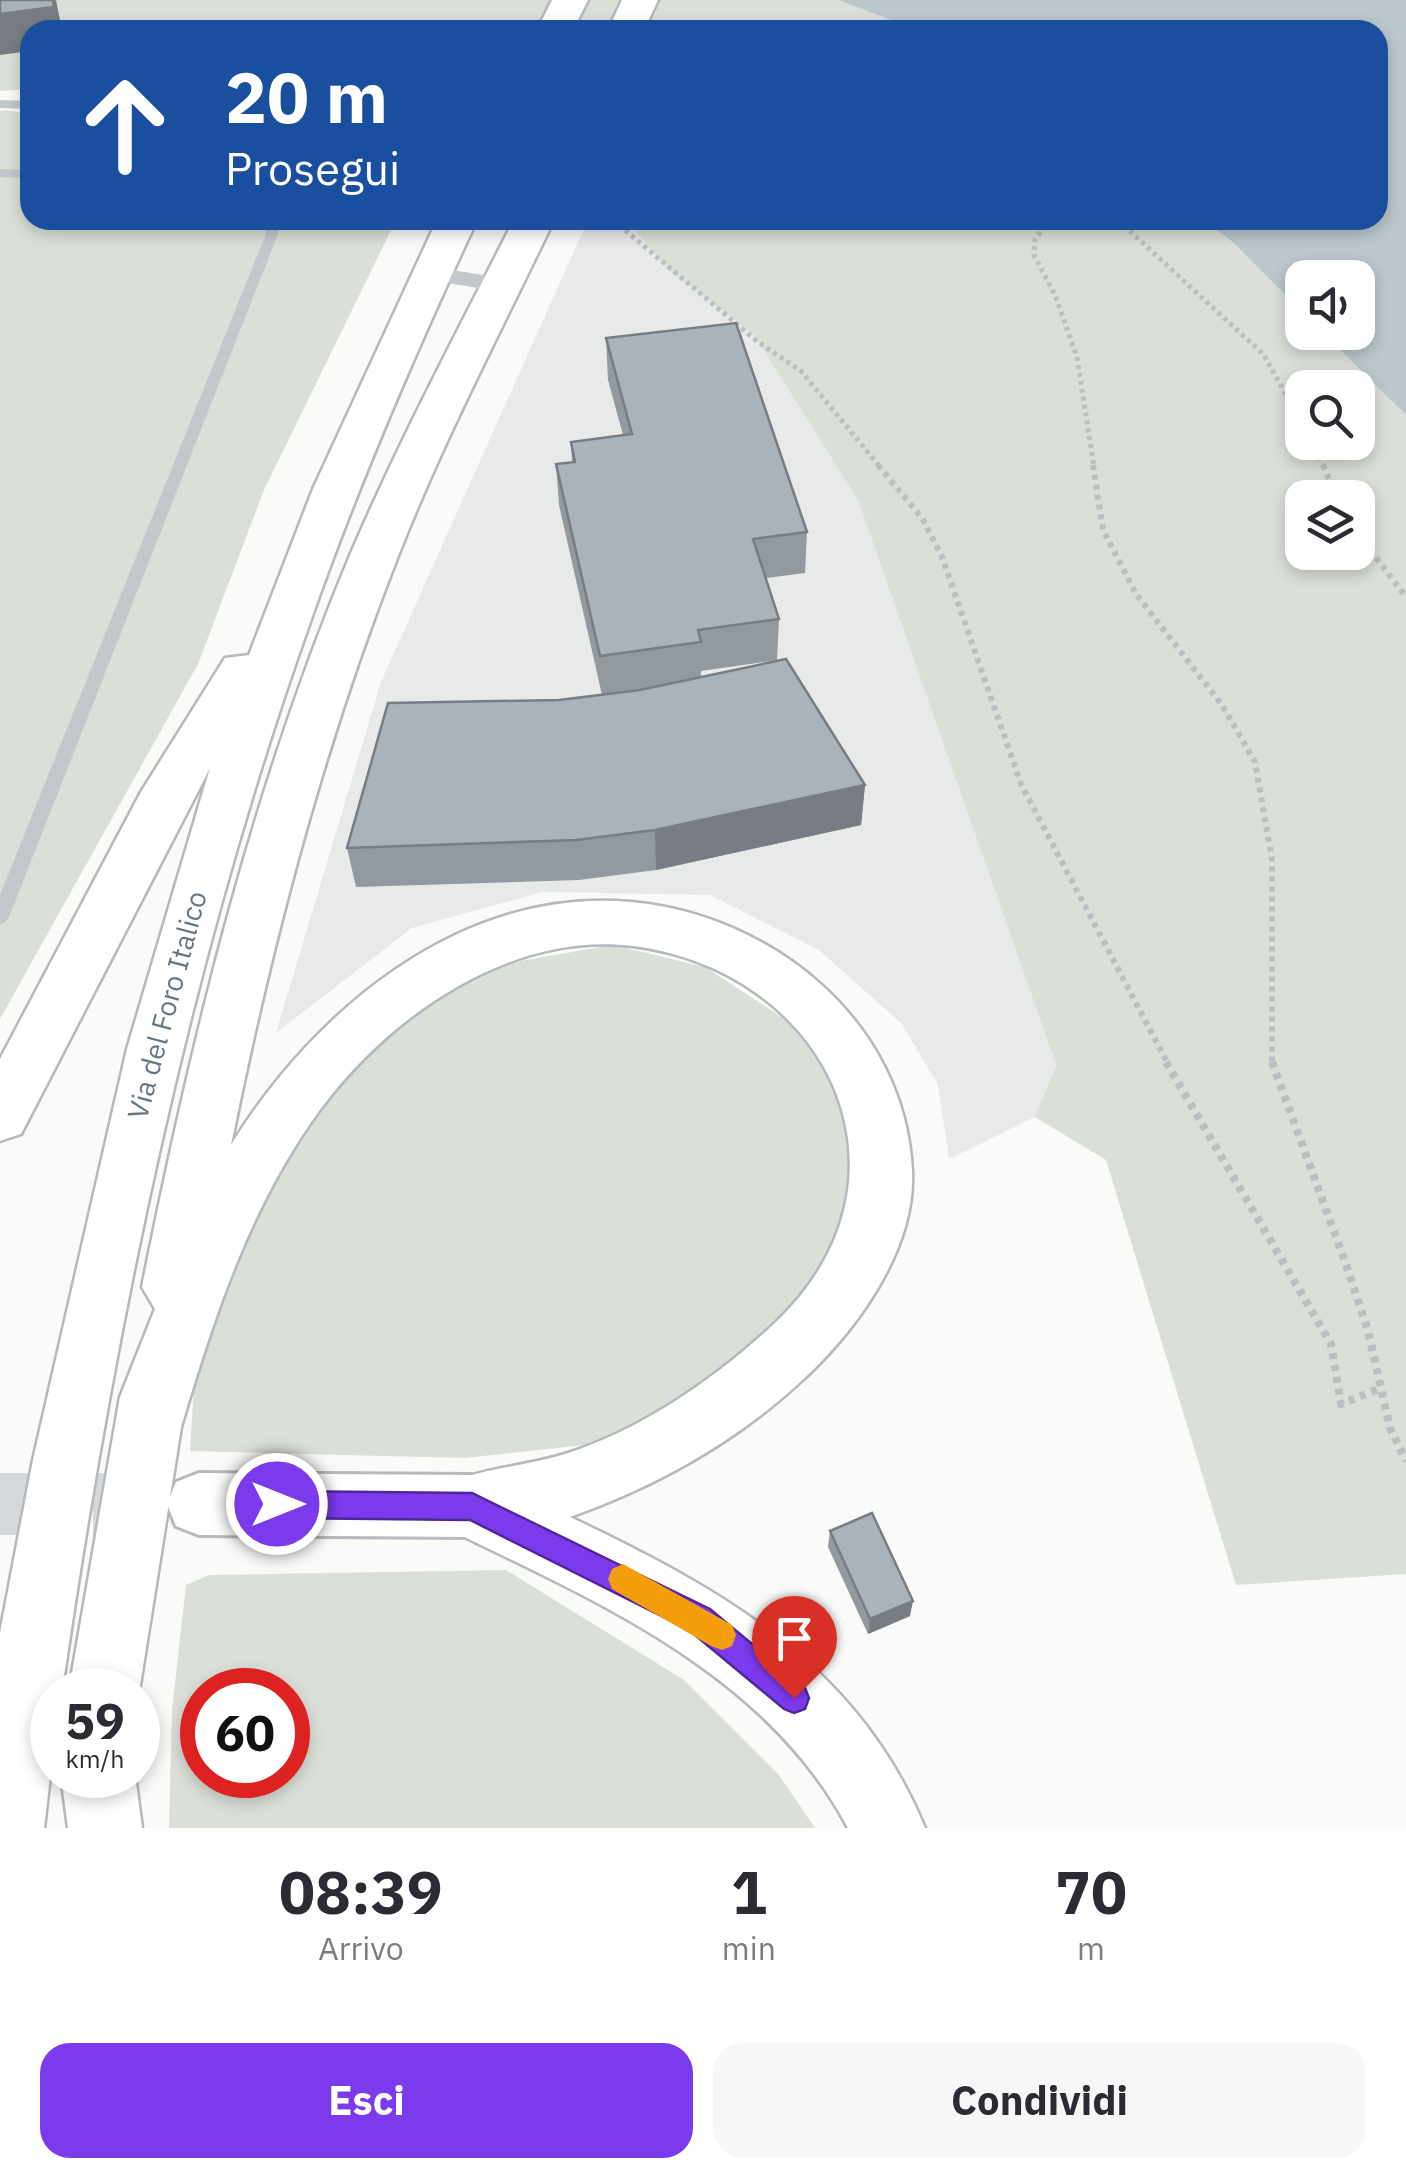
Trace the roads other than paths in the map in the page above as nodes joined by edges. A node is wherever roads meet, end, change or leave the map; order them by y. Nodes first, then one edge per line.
1 (270, 230) edge
2 (529, 230) edge
3 (441, 242) edge
4 (502, 285) junction
5 (302, 574) junction
6 (0, 917) edge
7 (0, 1116) edge
8 (146, 1434) junction
9 (199, 1504) tunnel mouth
10 (472, 1506) junction
11 (109, 1668) edge
12 (94, 1798) edge
13 (100, 1798) edge
14 (7, 1828) edge
15 (91, 1828) edge
16 (105, 1828) edge
17 (888, 1828) edge

1 - 6 lane
2 - 4 highway
3 - 4 street
3 - 5 highway, Via del Foro Italico
4 - 8 highway
5 - 7 highway
5 - 14 highway, Via del Foro Italico
8 - 10 highway
8 - 11 highway
9 - 10 main road
10 - 17 highway
12 - 15 highway
13 - 16 highway

